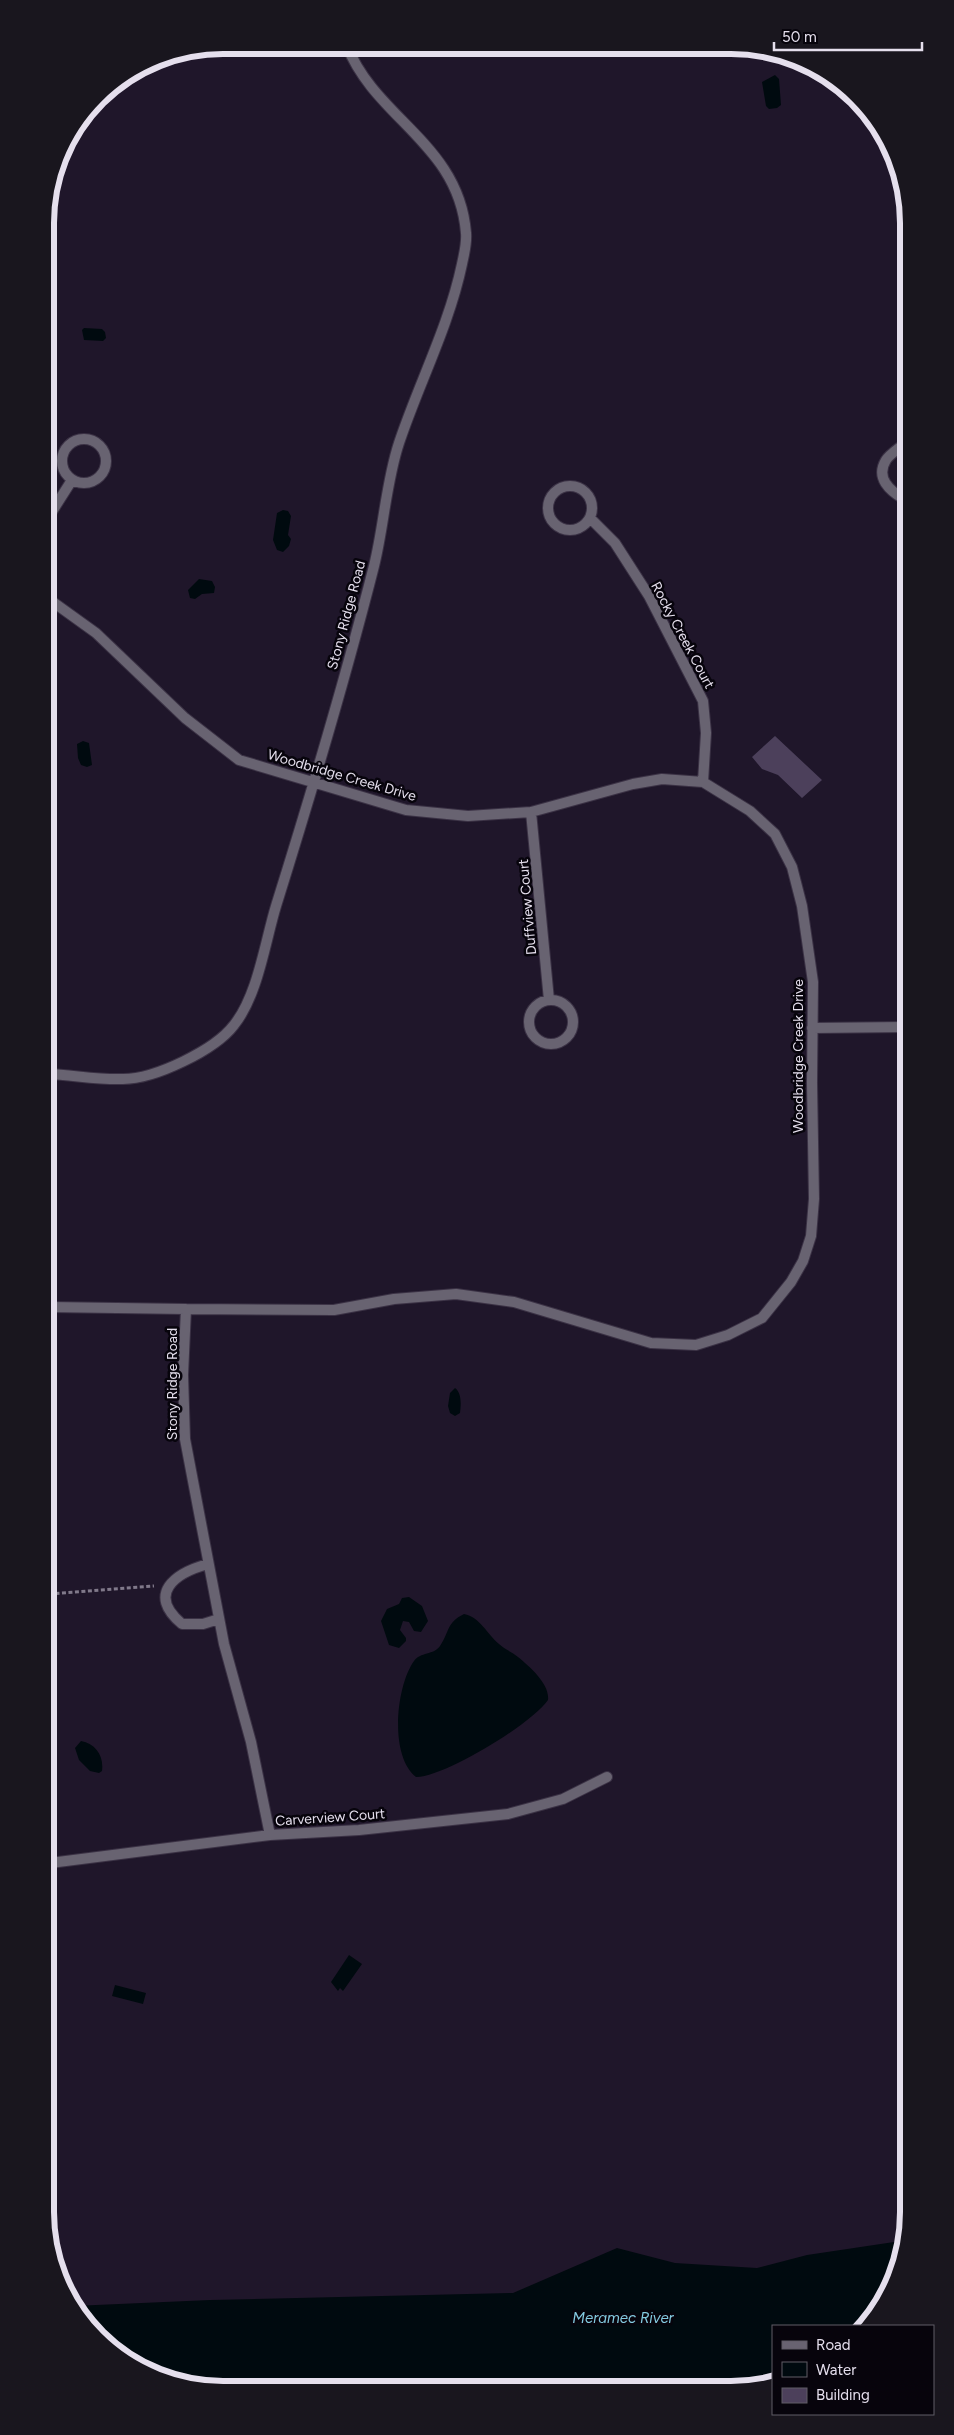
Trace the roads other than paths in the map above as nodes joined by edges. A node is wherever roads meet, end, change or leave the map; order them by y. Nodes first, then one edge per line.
1 (350, 54) edge
2 (900, 448) edge
3 (72, 480) junction
4 (900, 497) edge
5 (54, 508) edge
6 (590, 518) junction
7 (54, 603) edge
8 (312, 782) junction
9 (703, 782) junction
10 (531, 812) junction
11 (549, 1000) junction
12 (900, 1027) edge
13 (812, 1028) junction
14 (54, 1074) edge
15 (54, 1307) edge
16 (186, 1309) junction
17 (208, 1564) junction
18 (219, 1619) junction
19 (606, 1777) dead end
20 (270, 1835) junction
21 (54, 1862) edge

1 - 8 street, Stony Ridge Road
2 - 4 street
3 - 3 street
3 - 5 street
6 - 6 street
6 - 9 street, Rocky Creek Court
7 - 8 street, Woodbridge Creek Drive
8 - 10 street, Woodbridge Creek Drive
8 - 14 street, Stony Ridge Road
9 - 10 street, Woodbridge Creek Drive
9 - 13 street, Woodbridge Creek Drive
10 - 11 street, Duffview Court
11 - 11 street
12 - 13 street
13 - 16 street, Woodbridge Creek Drive
15 - 16 street, Stony Ridge Road
16 - 17 street, Stony Ridge Road
17 - 18 street, Stony Ridge Road
17 - 18 street
18 - 20 street, Stony Ridge Road
19 - 20 street, Carverview Court
20 - 21 street, Carverview Court

